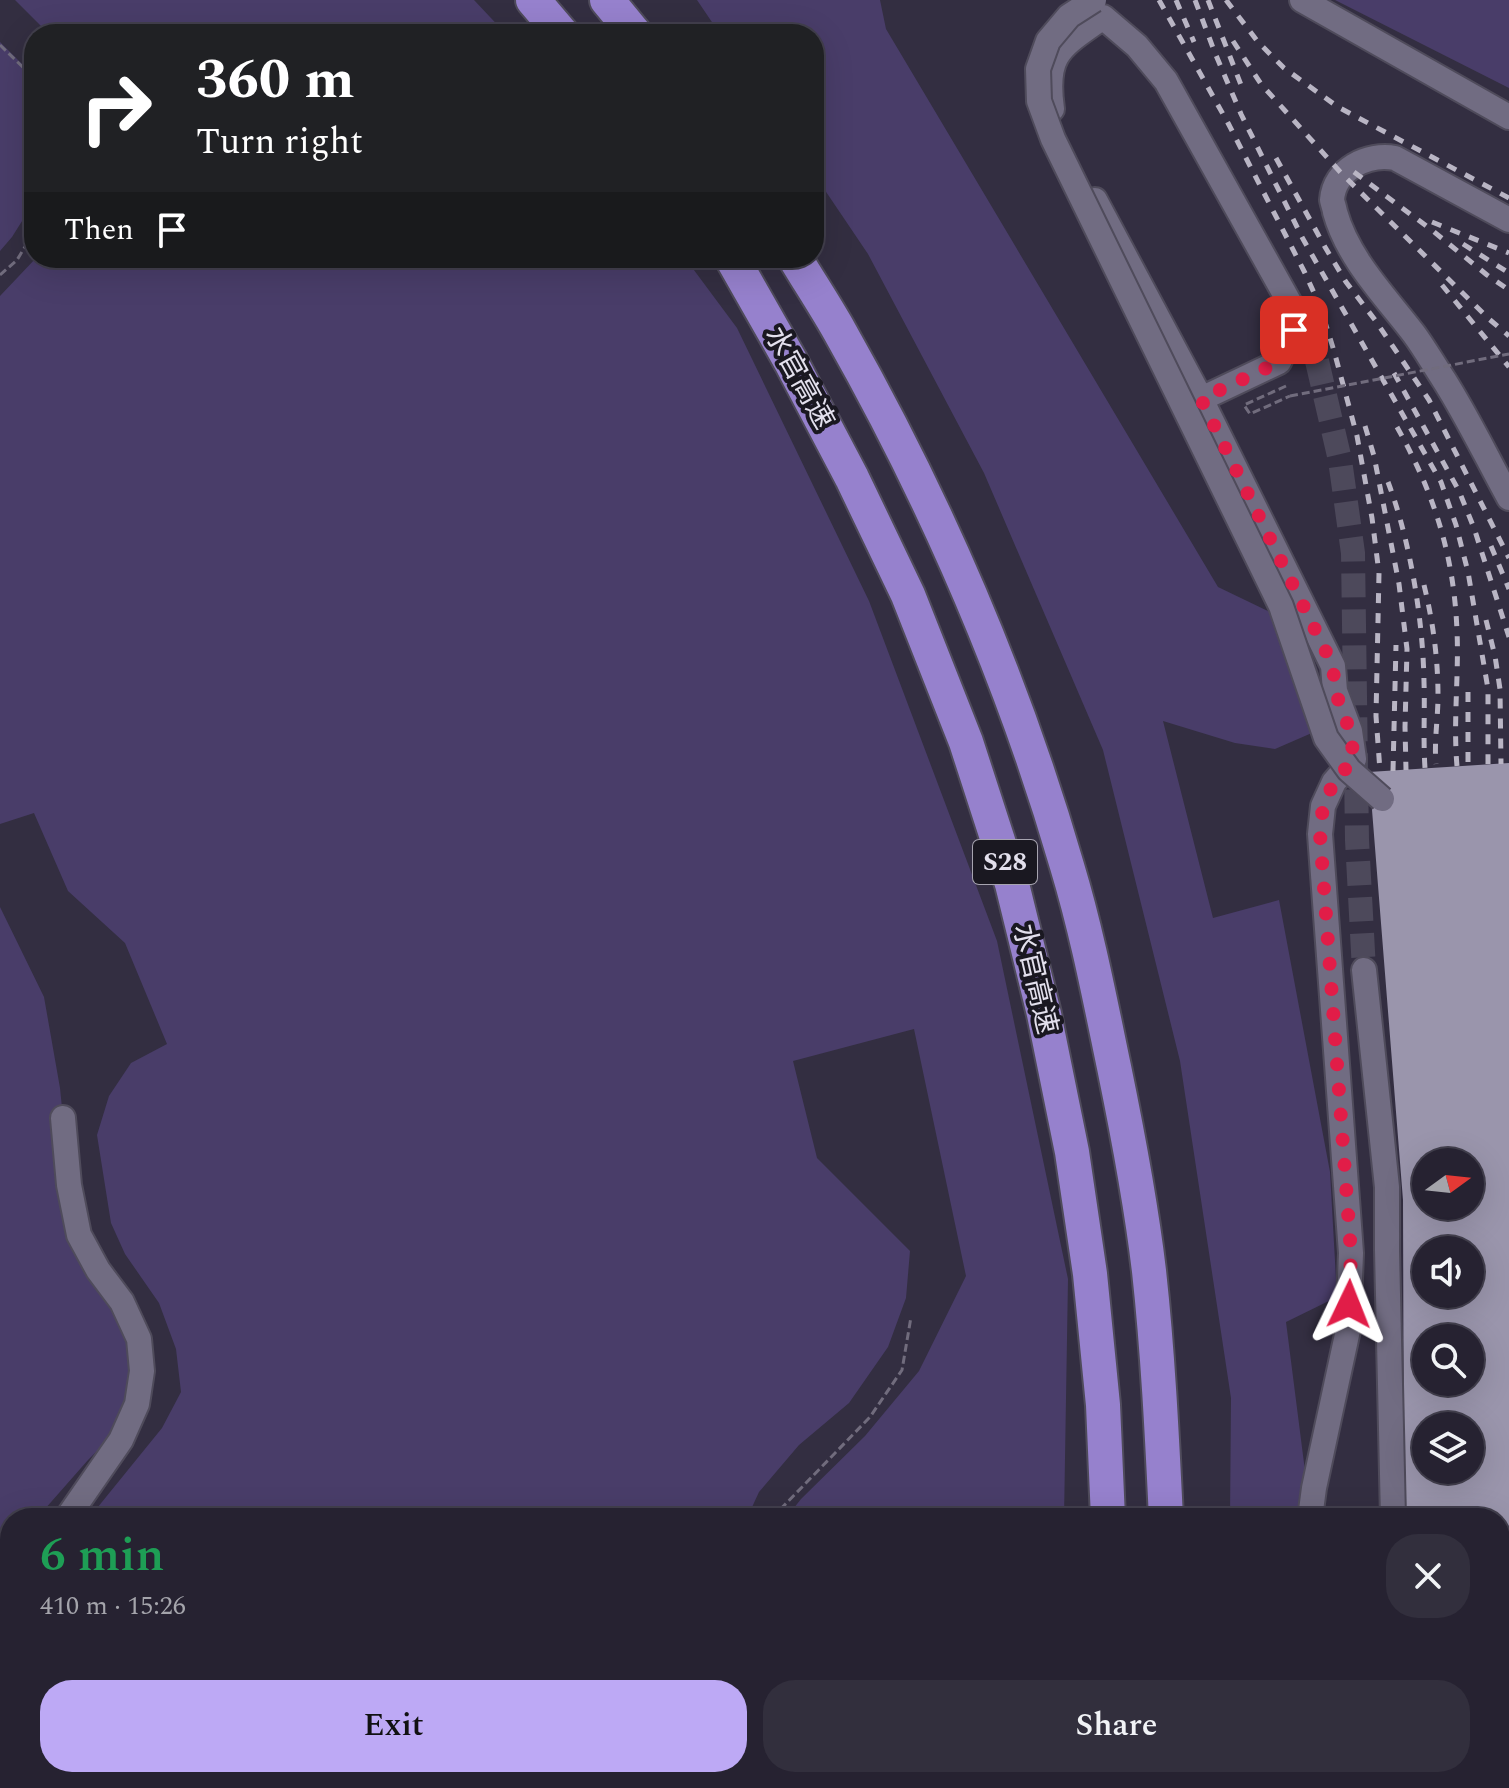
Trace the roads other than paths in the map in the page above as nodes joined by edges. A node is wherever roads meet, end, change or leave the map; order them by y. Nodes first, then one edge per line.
1 (533, 0) edge
2 (607, 0) edge
3 (1094, 0) edge
4 (1302, 0) edge
5 (553, 24) edge
6 (627, 24) edge
7 (1509, 117) edge
8 (1509, 220) edge
9 (738, 268) edge
10 (801, 268) edge
11 (1201, 399) junction
12 (1509, 498) edge
13 (1382, 799) dead end
14 (1364, 970) tunnel mouth
15 (63, 1118) dead end
16 (74, 1508) edge
17 (1108, 1508) edge
18 (1166, 1508) edge
19 (1311, 1508) edge
20 (1393, 1508) edge

1 - 5 highway
2 - 6 highway
3 - 13 lane, bridge
4 - 7 lane
8 - 12 lane
9 - 17 highway, 水官高速 / S28
10 - 18 highway, 水官高速 / S28
11 - 11 lane
11 - 19 lane
14 - 20 lane
15 - 16 lane

